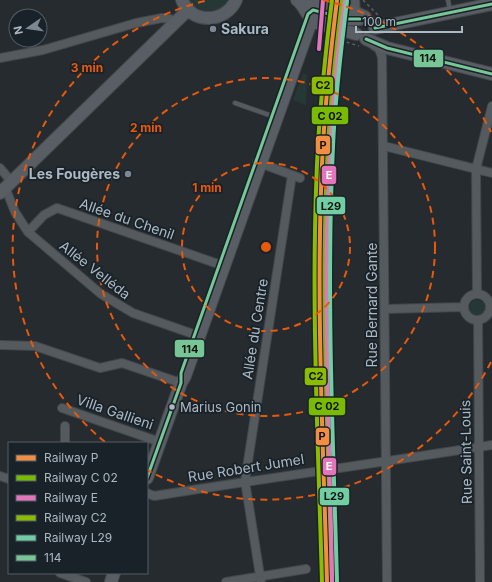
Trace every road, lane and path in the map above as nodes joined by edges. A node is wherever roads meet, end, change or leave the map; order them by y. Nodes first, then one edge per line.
1 (236, 0) edge
2 (297, 0) edge
3 (355, 0) edge
4 (363, 0) edge
5 (475, 3) edge
6 (492, 4) edge
7 (185, 5) edge
8 (449, 6) edge
9 (312, 9) edge
10 (368, 21) junction
11 (174, 22) junction
12 (361, 37) junction
13 (0, 58) edge
14 (492, 74) edge
15 (236, 103) dead end
16 (492, 106) edge
17 (272, 116) junction
18 (384, 146) junction
19 (258, 162) junction
20 (0, 168) edge
21 (476, 169) junction
22 (492, 173) edge
23 (292, 175) junction
24 (300, 178) dead end
25 (6, 187) edge
26 (28, 232) junction
27 (222, 265) junction
28 (477, 294) junction
29 (491, 306) edge
30 (463, 308) junction
31 (386, 309) junction
32 (478, 321) junction
33 (197, 335) junction
34 (0, 345) edge
35 (180, 383) junction
36 (62, 408) dead end
37 (65, 426) dead end
38 (65, 442) edge
39 (160, 442) junction
40 (492, 445) edge
41 (479, 447) junction
42 (386, 462) junction
43 (148, 475) edge
44 (245, 481) junction
45 (148, 493) edge
46 (306, 568) dead end
47 (63, 574) edge
48 (260, 579) edge
49 (86, 582) edge
50 (226, 582) edge
51 (387, 582) edge
52 (480, 582) edge

1 - 7 street
2 - 9 street
3 - 10 street
4 - 10 path
5 - 6 street
5 - 8 street
7 - 11 street
8 - 10 street
9 - 10 street
9 - 12 street
9 - 17 street
9 - 19 street
10 - 12 street
10 - 12 street
11 - 13 street
11 - 25 street
12 - 14 street
12 - 18 street, Rue Bernard Gante
15 - 17 lane
16 - 21 street
17 - 19 street
18 - 21 street
18 - 31 street, Rue Bernard Gante
19 - 23 street
19 - 27 street
20 - 25 street
21 - 22 street
21 - 28 street
23 - 24 street
23 - 44 street, Allée du Centre
25 - 26 street, Allée Velléda
26 - 27 street, Allée du Chenil
26 - 33 street, Allée Velléda
27 - 33 street
28 - 29 street
28 - 30 street
29 - 32 street
30 - 31 street
30 - 32 street
31 - 42 street, Rue Bernard Gante
32 - 41 street, Rue Saint-Louis
33 - 35 street
34 - 35 street
35 - 39 street
36 - 39 street, Villa Gallieni
37 - 38 street
39 - 43 street
40 - 41 street, Rue Robert Jumel
41 - 42 street, Rue Robert Jumel
41 - 52 street, Rue Saint-Louis
42 - 44 street, Rue Robert Jumel
42 - 51 street, Rue Bernard Gante
44 - 45 street, Rue Robert Jumel
44 - 48 street, Allée du Centre
46 - 48 street
47 - 49 street
48 - 50 street

